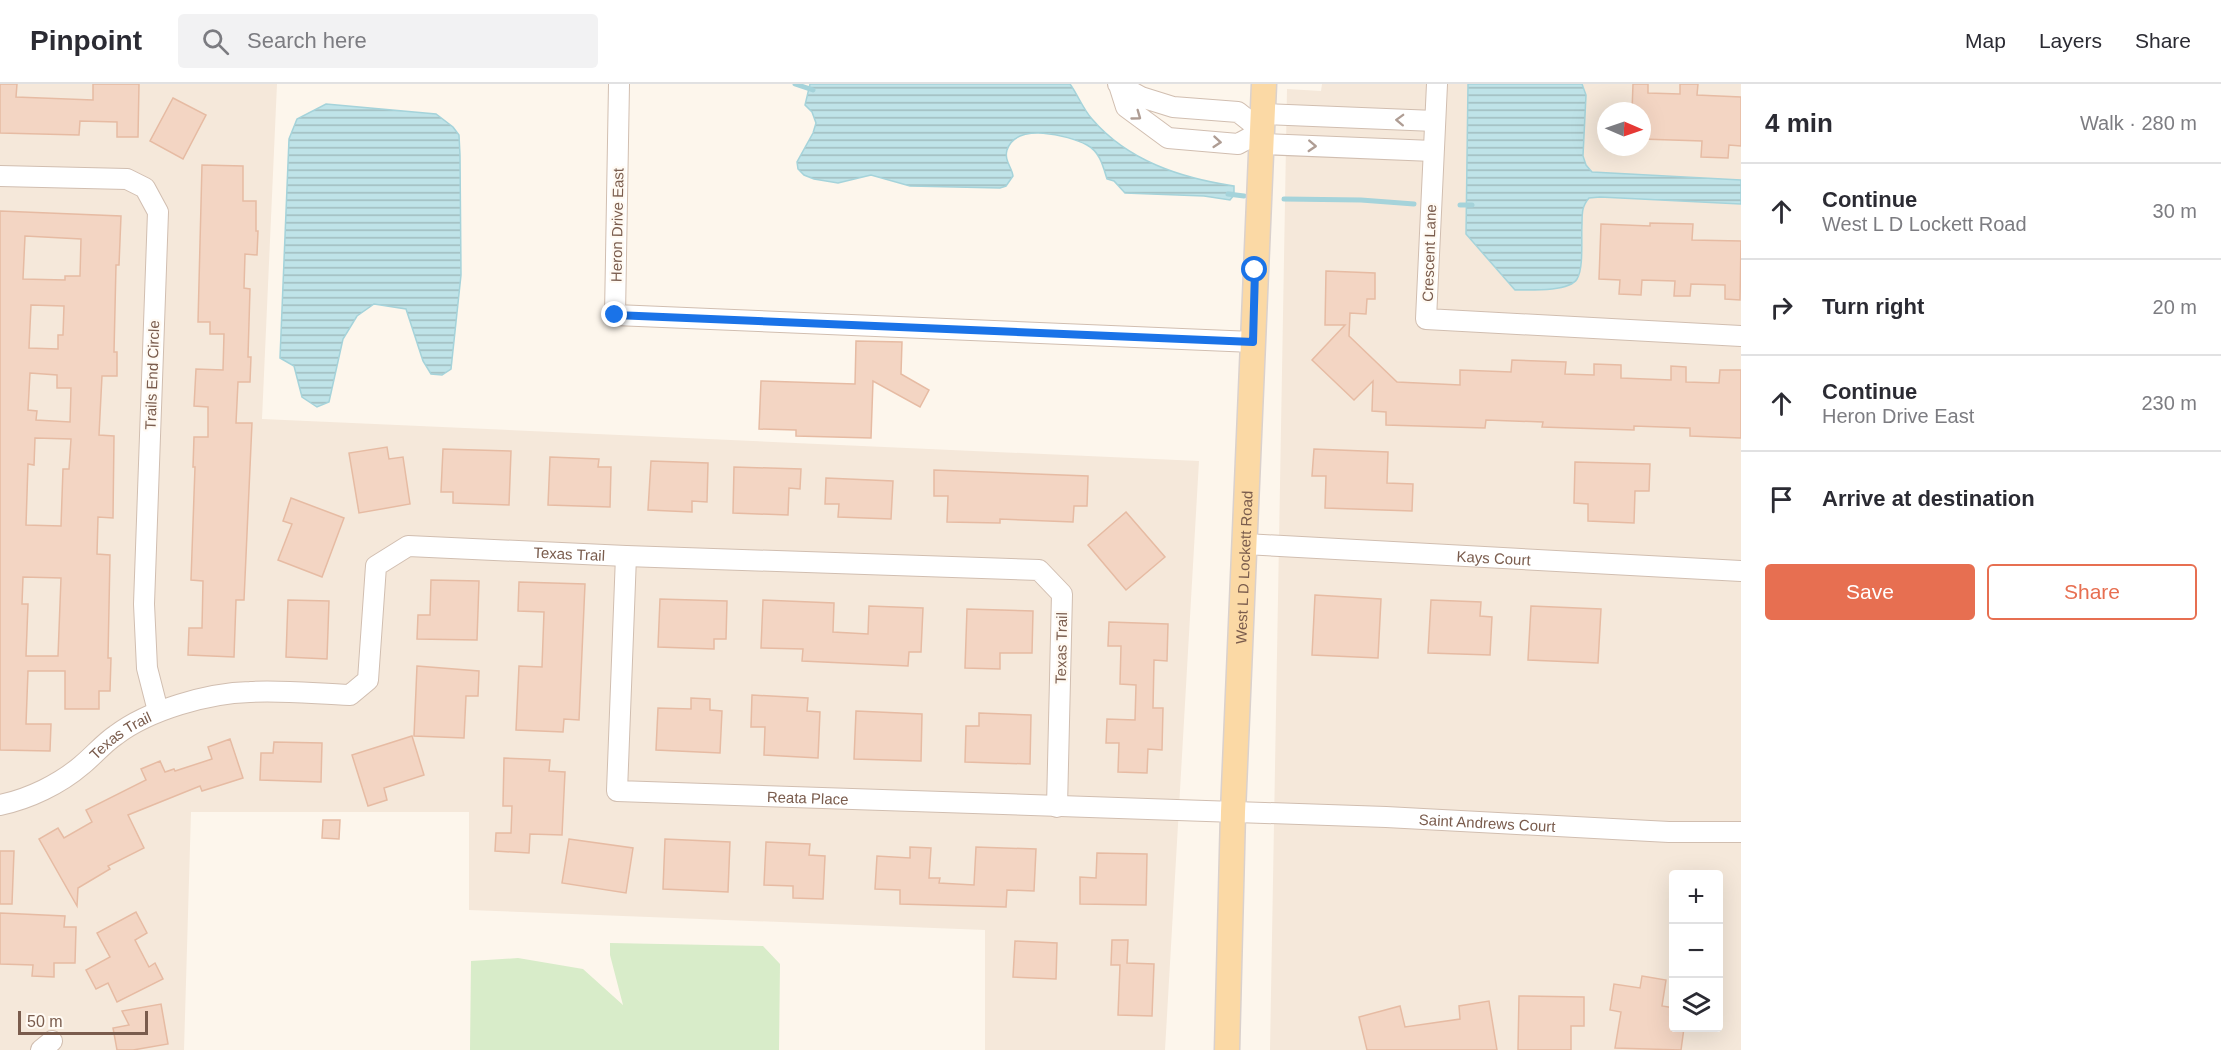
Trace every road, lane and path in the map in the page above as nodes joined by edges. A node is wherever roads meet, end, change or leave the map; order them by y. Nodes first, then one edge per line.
1 (619, 84) edge
2 (1118, 84) edge
3 (1264, 84) edge
4 (1437, 84) edge
5 (1435, 121) junction
6 (1262, 129) junction
7 (1433, 152) junction
8 (0, 176) edge
9 (1741, 336) edge
10 (1253, 342) junction
11 (1245, 544) junction
12 (626, 556) junction
13 (1741, 571) edge
14 (158, 711) junction
15 (0, 805) edge
16 (1057, 807) junction
17 (1233, 812) junction
18 (1741, 832) edge
19 (1227, 1050) edge

1 - 10 street, Heron Drive East
2 - 6 street
2 -> 6 street
3 - 6 main road, West L D Lockett Road
4 - 5 street
5 -> 6 street
5 - 7 street
6 -> 7 street
6 - 10 main road, West L D Lockett Road
7 - 9 street, Crescent Lane
8 - 14 street, Trails End Circle
10 - 11 main road, West L D Lockett Road
11 - 13 street, Kays Court
11 - 17 main road, West L D Lockett Road
12 - 14 street, Texas Trail
12 - 16 street, Texas Trail
12 - 16 street, Reata Place
14 - 15 street, Texas Trail
16 - 17 street, Reata Place
17 - 18 street, Saint Andrews Court
17 - 19 main road, West L D Lockett Road

